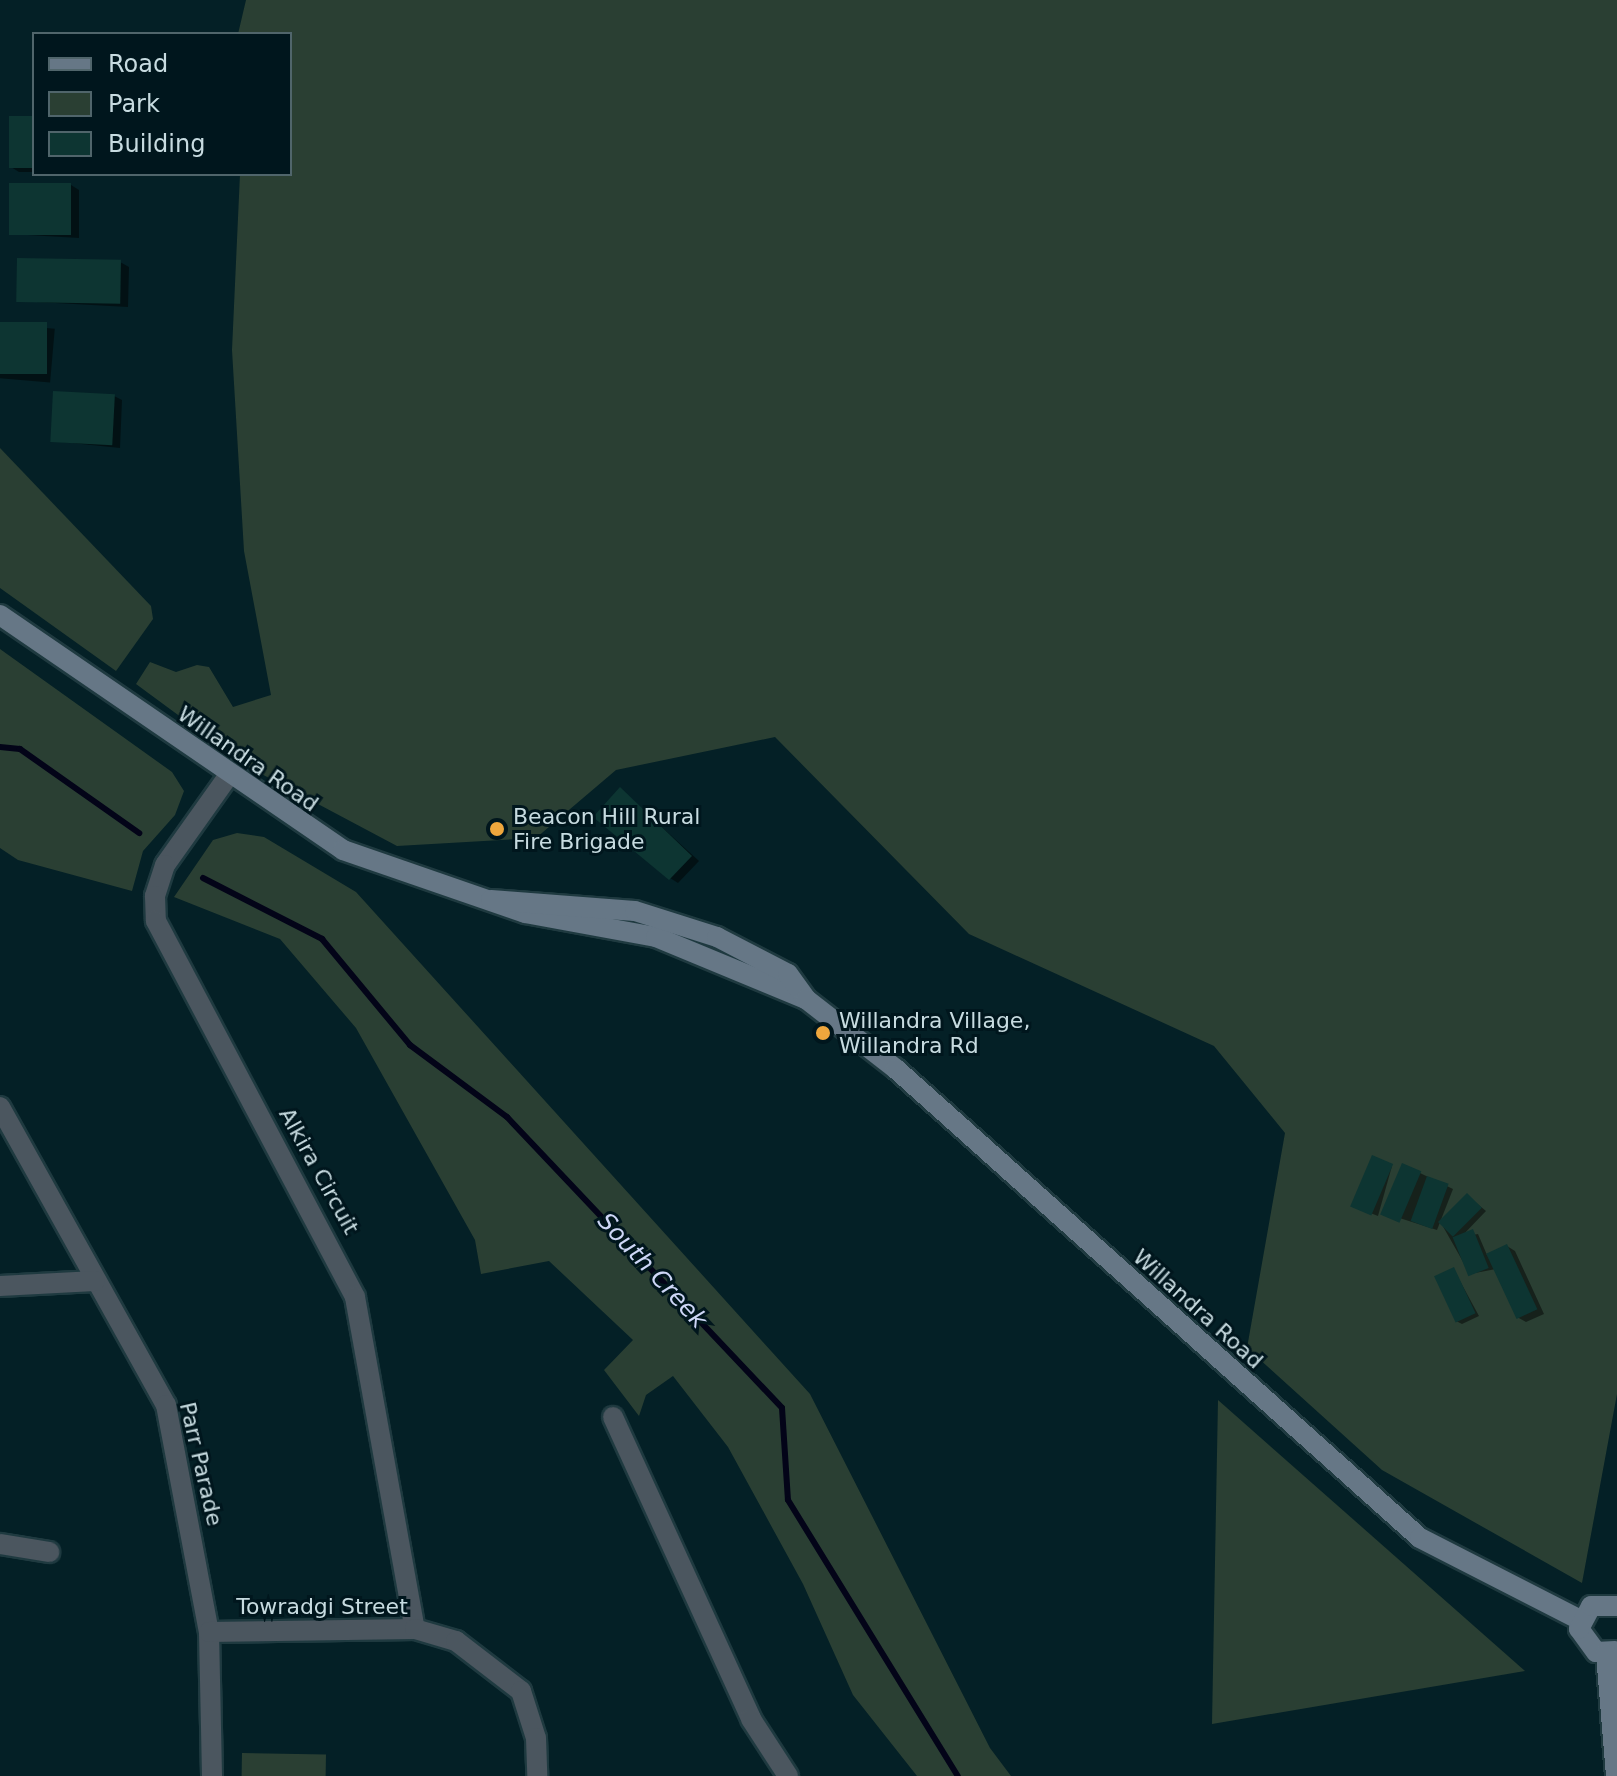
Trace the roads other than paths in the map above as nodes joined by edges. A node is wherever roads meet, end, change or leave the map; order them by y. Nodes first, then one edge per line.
1 (0, 615) edge
2 (229, 775) junction
3 (0, 1107) edge
4 (95, 1281) junction
5 (0, 1286) edge
6 (613, 1417) dead end
7 (0, 1544) edge
8 (49, 1552) dead end
9 (1617, 1606) edge
10 (1580, 1620) junction
11 (415, 1629) junction
12 (209, 1632) junction
13 (1611, 1652) edge
14 (212, 1776) edge
15 (537, 1776) edge
16 (788, 1776) edge
17 (1616, 1776) edge

1 - 2 main road, Willandra Road
2 - 10 main road, Willandra Road
2 - 11 street, Alkira Circuit
3 - 4 street, Parr Parade
4 - 5 street
4 - 12 street, Parr Parade
6 - 16 street
7 - 8 street
9 - 10 main road
10 - 13 main road
11 - 12 street, Towradgi Street
11 - 15 street, Towradgi Street
12 - 14 street, Parr Parade
13 - 17 main road

